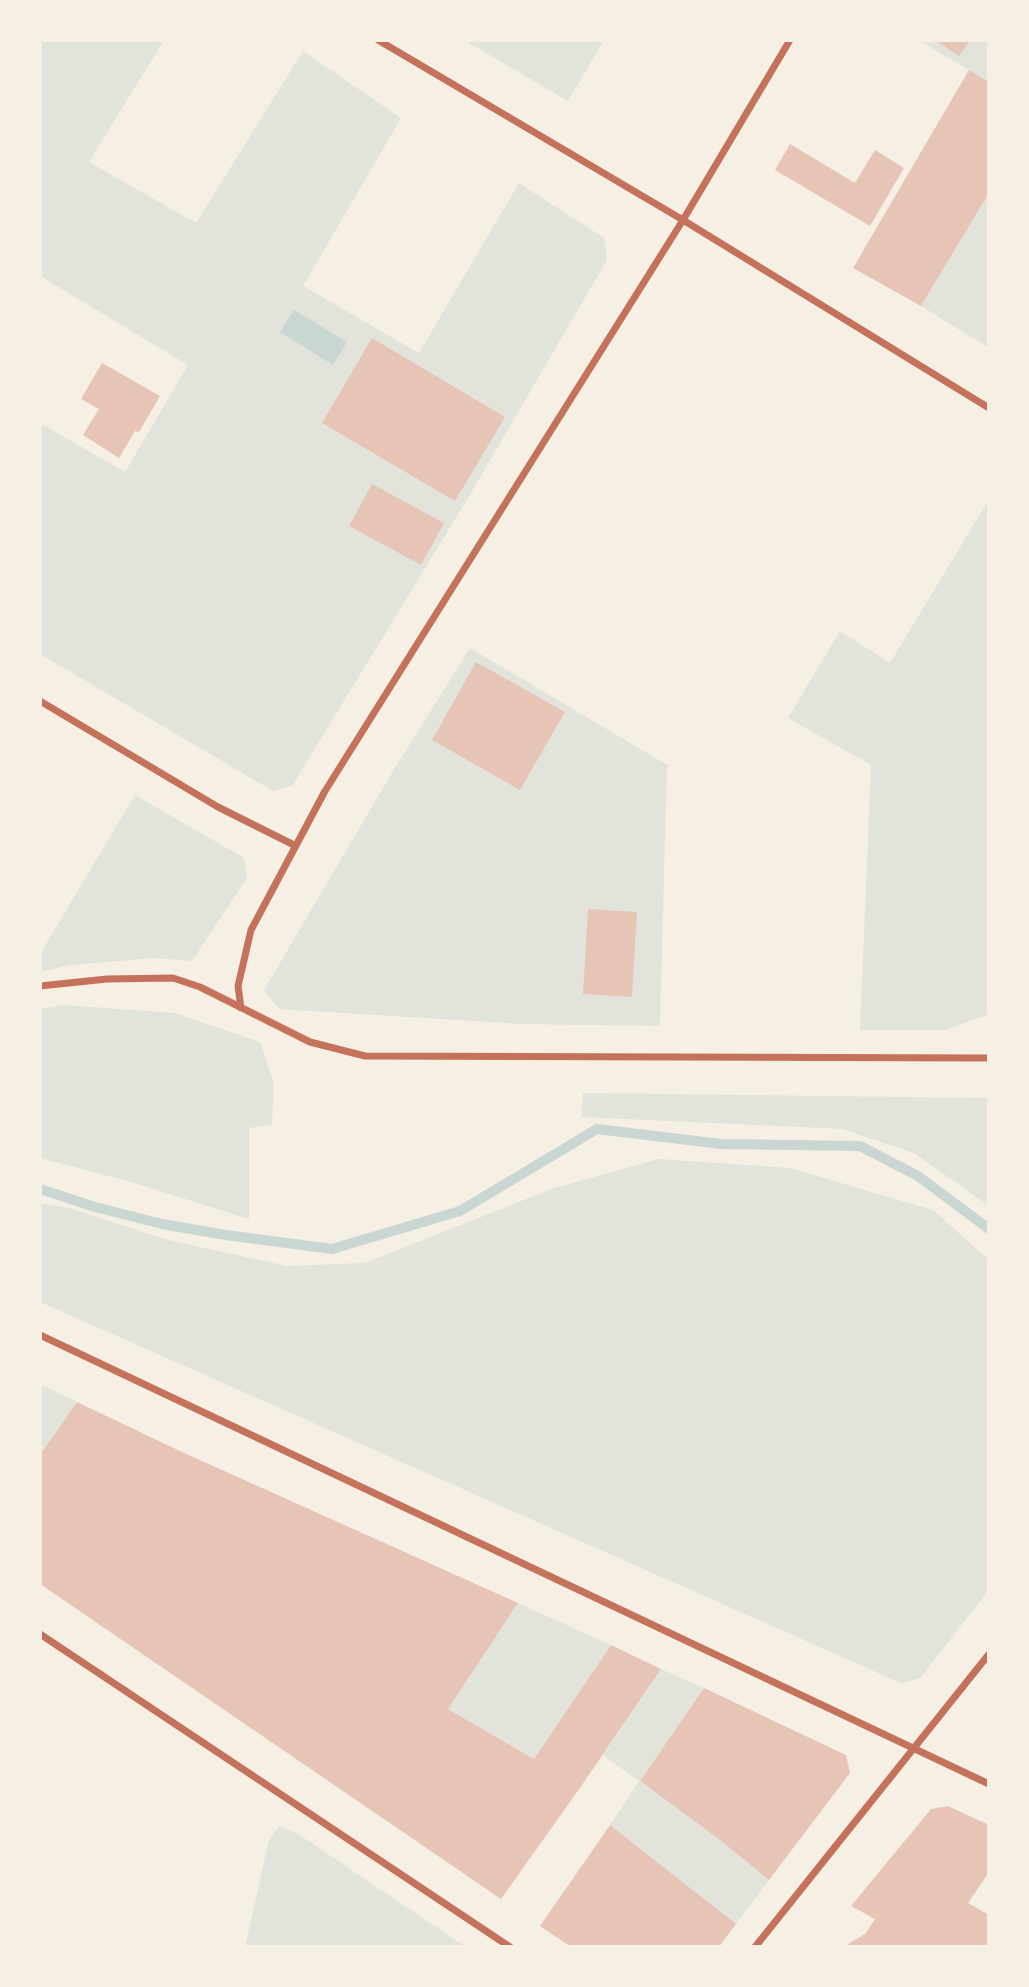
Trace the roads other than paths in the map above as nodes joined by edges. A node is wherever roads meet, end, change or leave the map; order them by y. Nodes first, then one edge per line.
1 (378, 40) edge
2 (790, 40) edge
3 (683, 220) junction
4 (989, 408) edge
5 (40, 701) edge
6 (296, 846) junction
7 (40, 986) edge
8 (242, 1008) junction
9 (989, 1058) edge
10 (40, 1335) edge
11 (40, 1634) edge
12 (989, 1654) edge
13 (914, 1748) junction
14 (989, 1784) edge
15 (510, 1947) edge
16 (755, 1947) edge

1 - 3 street
2 - 3 street
3 - 4 street
3 - 6 street
5 - 6 street
6 - 8 street
7 - 8 street
8 - 9 street
10 - 13 street
11 - 15 street
12 - 13 street
13 - 14 street
13 - 16 street

